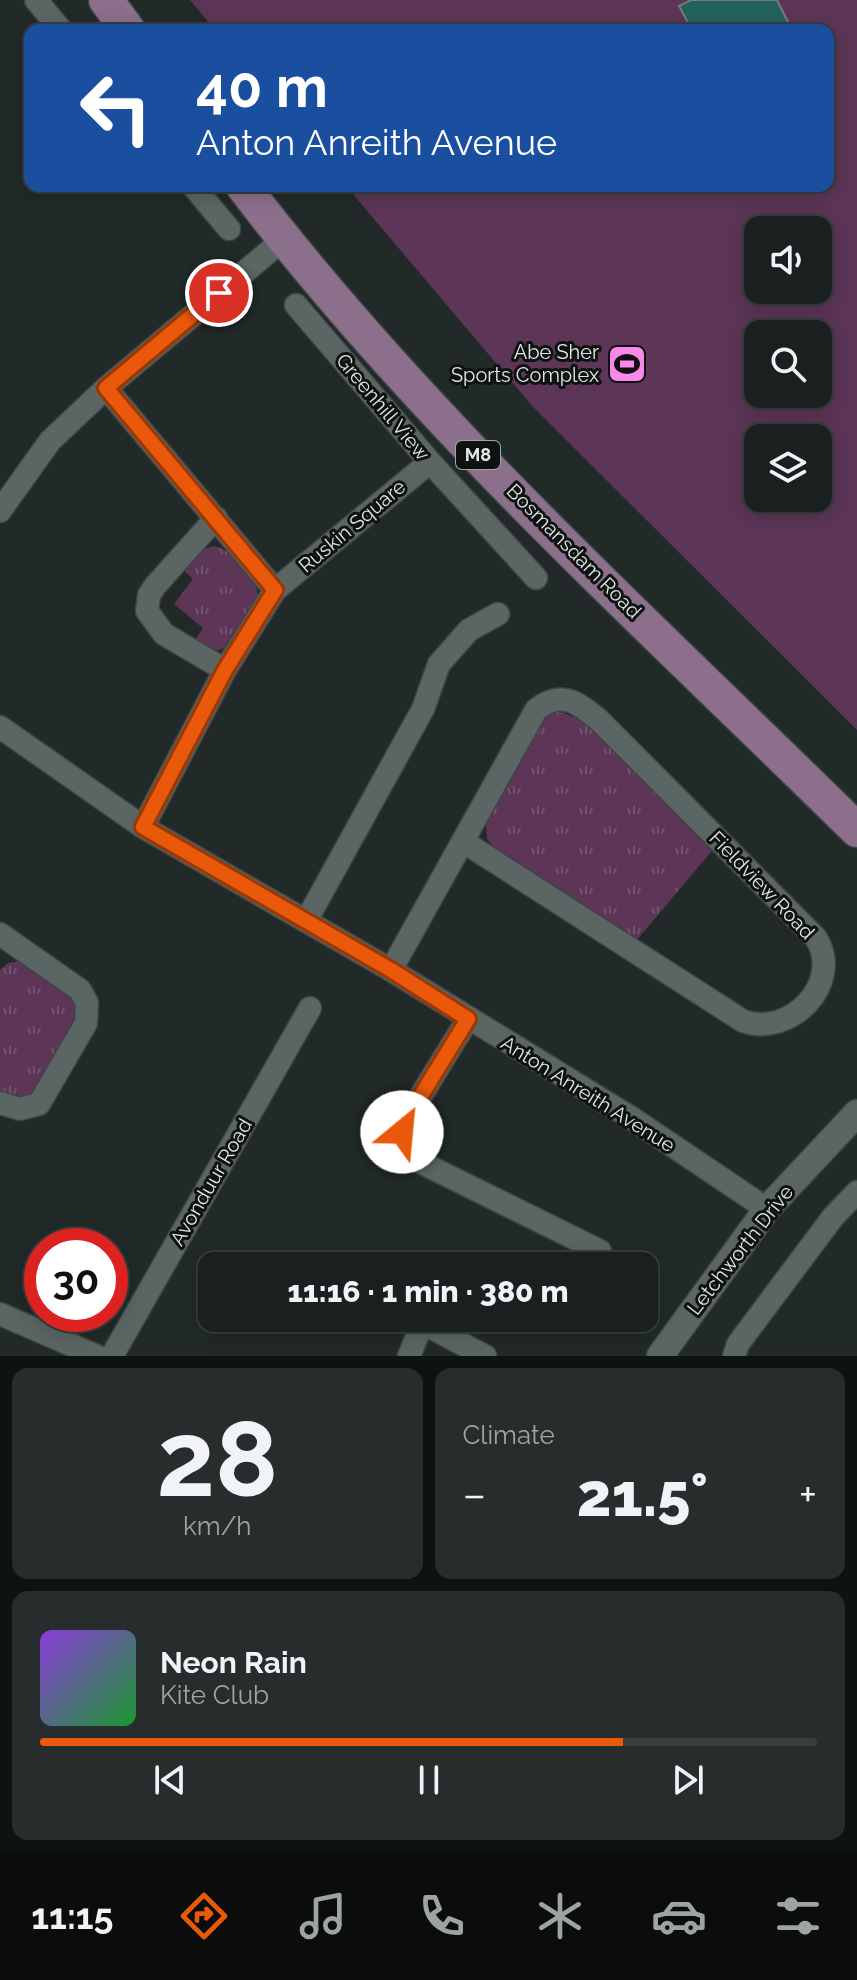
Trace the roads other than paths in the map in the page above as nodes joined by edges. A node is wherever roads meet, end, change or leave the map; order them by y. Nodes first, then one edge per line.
1 (36, 0) edge
2 (106, 0) edge
3 (56, 24) edge
4 (124, 24) edge
5 (198, 192) edge
6 (248, 192) edge
7 (229, 229) dead end
8 (284, 239) junction
9 (296, 305) dead end
10 (106, 388) junction
11 (430, 462) junction
12 (0, 511) edge
13 (216, 518) junction
14 (536, 578) dead end
15 (275, 590) junction
16 (498, 614) dead end
17 (225, 670) junction
18 (0, 727) edge
19 (143, 827) junction
20 (857, 830) edge
21 (464, 842) junction
22 (306, 921) junction
23 (3, 944) edge
24 (391, 970) junction
25 (310, 1008) dead end
26 (468, 1019) junction
27 (0, 1103) edge
28 (857, 1113) edge
29 (857, 1192) edge
30 (767, 1209) junction
31 (600, 1251) dead end
32 (0, 1314) edge
33 (415, 1332) edge
34 (439, 1332) edge
35 (97, 1356) edge
36 (112, 1356) edge
37 (409, 1356) edge
38 (485, 1356) edge
39 (660, 1356) edge
40 (734, 1356) edge

1 - 3 street
2 - 4 main road
5 - 7 street
6 - 8 main road, Bosmansdam Road / M8
8 - 10 street
8 - 20 main road, Bosmansdam Road / M8
9 - 11 street, Greenhill View
10 - 12 street
10 - 13 street
11 - 14 street, Greenhill View
11 - 15 street, Ruskin Square
13 - 15 street
13 - 17 street
15 - 17 street, Ruskin Square
16 - 22 street
17 - 19 street, Ruskin Square
18 - 19 street, Anton Anreith Avenue
19 - 22 street, Anton Anreith Avenue
21 - 21 street, Fieldview Road
21 - 24 street, Fieldview Road
22 - 24 street, Anton Anreith Avenue
23 - 27 street
24 - 26 street, Anton Anreith Avenue
25 - 36 street, Avonduur Road
26 - 30 street, Anton Anreith Avenue
26 - 31 street
28 - 30 street, Letchworth Drive
29 - 40 street
30 - 39 street, Letchworth Drive
32 - 35 street
33 - 37 street
34 - 38 street

